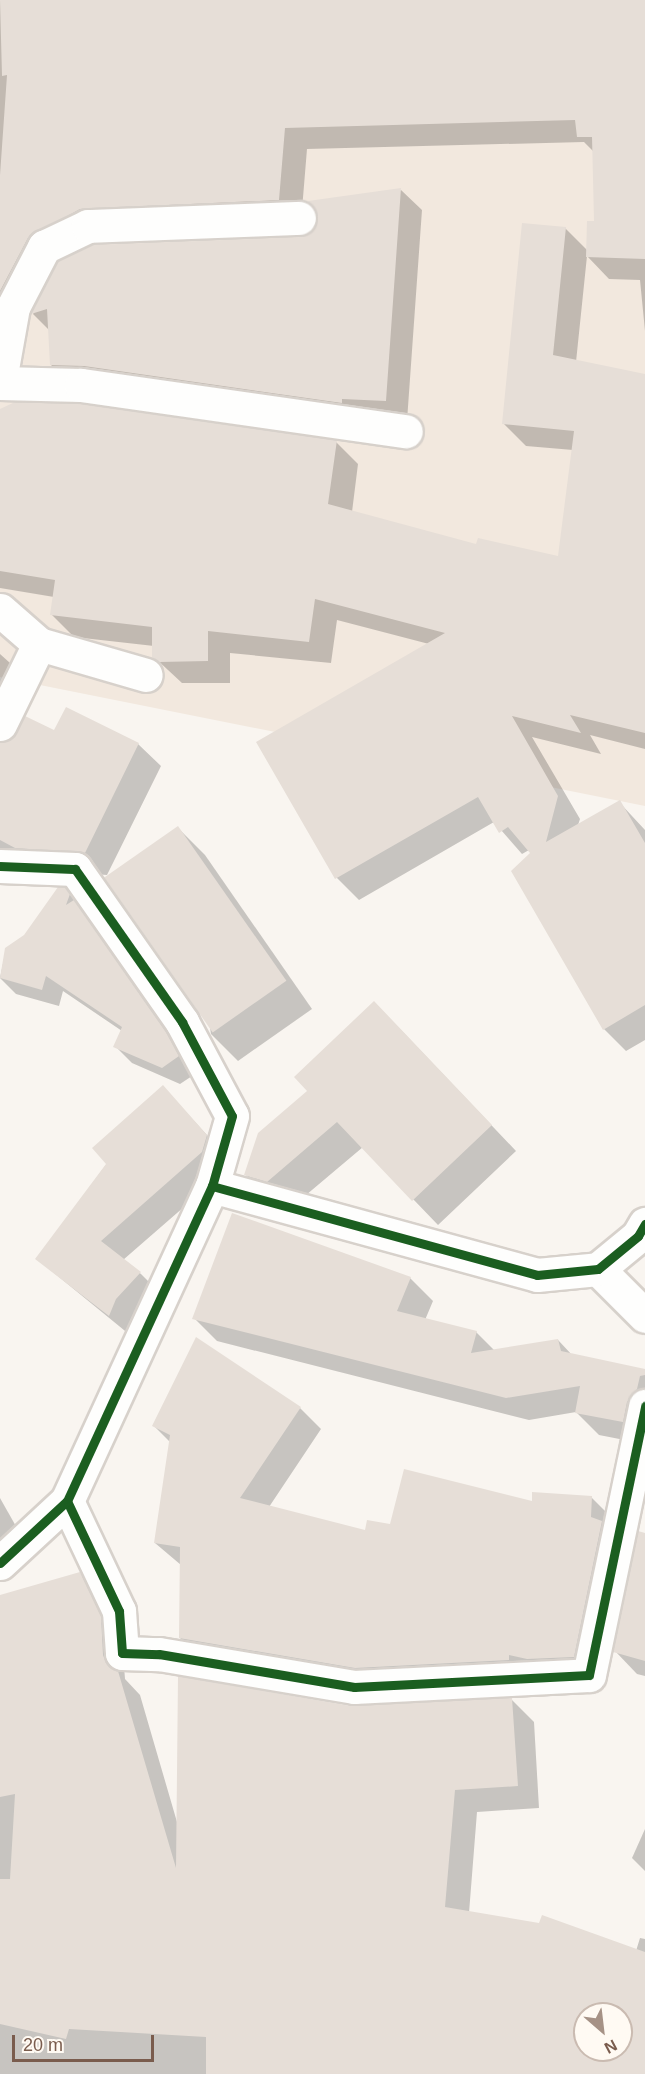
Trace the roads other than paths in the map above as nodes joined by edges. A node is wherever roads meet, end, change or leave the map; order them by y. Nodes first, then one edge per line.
1 (299, 218) dead end
2 (0, 381) edge
3 (406, 430) dead end
4 (0, 610) edge
5 (39, 644) junction
6 (146, 675) dead end
7 (0, 724) edge
8 (0, 866) edge
9 (212, 1186) junction
10 (645, 1224) edge
11 (598, 1269) junction
12 (645, 1316) edge
13 (645, 1406) edge
14 (68, 1501) junction
15 (0, 1563) edge

1 - 2 street
2 - 3 street
4 - 5 street
5 - 6 street
5 - 7 street
8 - 9 street
9 - 11 street
9 - 14 street
10 - 11 street
11 - 12 street
13 - 14 street
14 - 15 street

